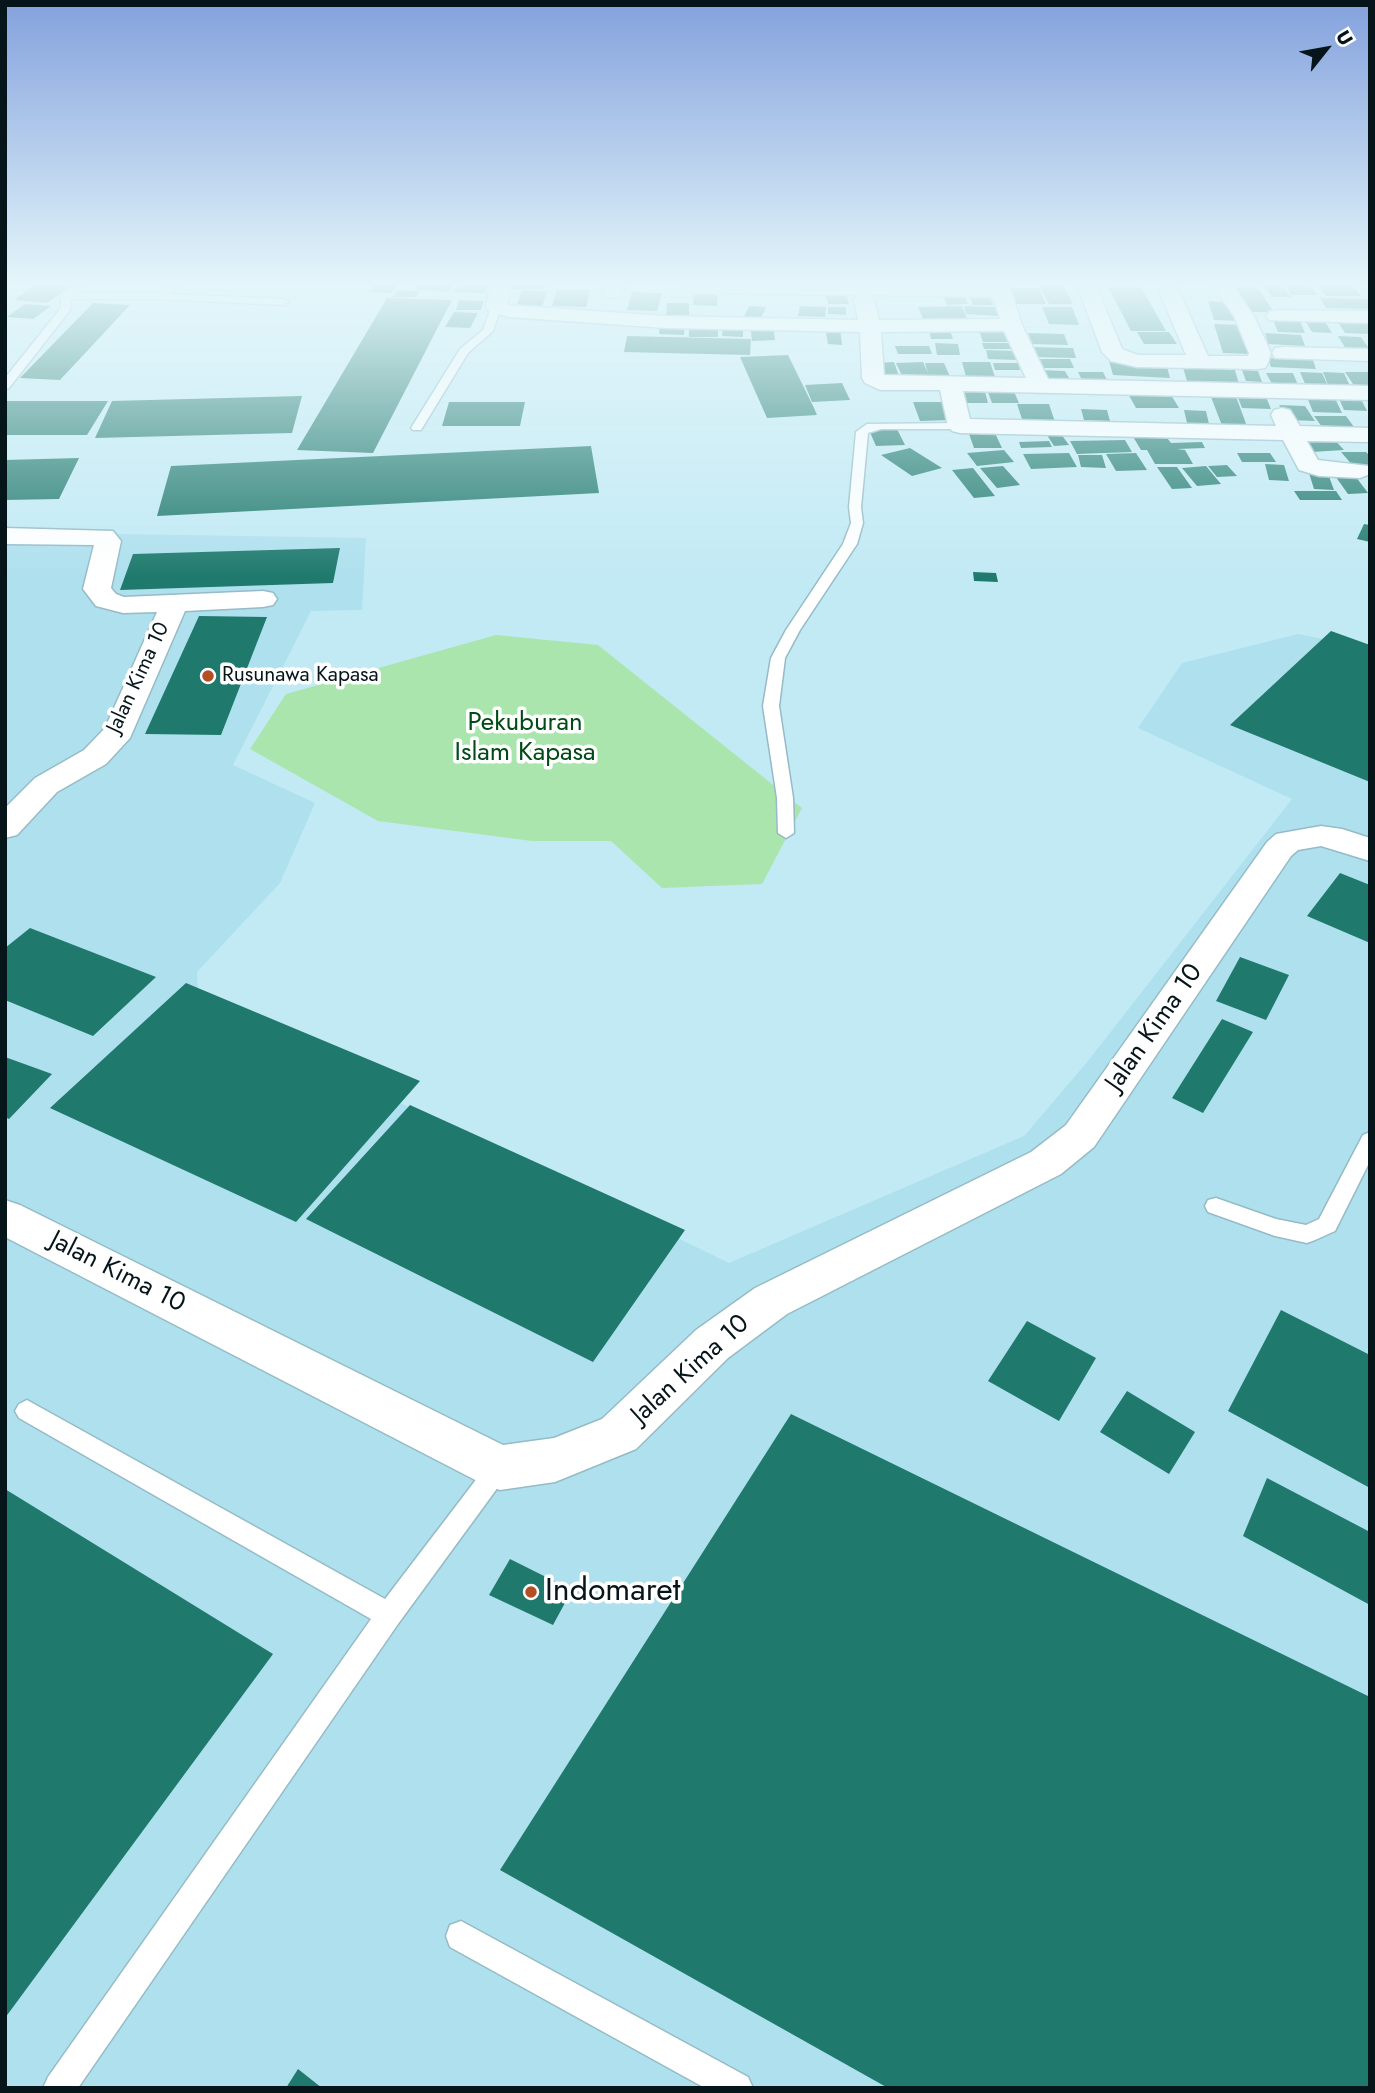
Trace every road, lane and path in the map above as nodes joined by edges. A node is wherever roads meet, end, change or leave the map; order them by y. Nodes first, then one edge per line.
1 (445, 383) edge
2 (881, 383) edge
3 (950, 385) junction
4 (1040, 385) joint
5 (1112, 387) junction
6 (1270, 391) junction
7 (1370, 393) edge
8 (960, 426) junction
9 (417, 428) dead end
10 (1131, 430) junction
11 (1292, 435) junction
12 (1370, 435) edge
13 (1360, 471) dead end
14 (5, 536) edge
15 (263, 599) dead end
16 (174, 604) junction
17 (5, 828) edge
18 (786, 833) dead end
19 (1370, 850) edge
20 (1370, 1140) edge
21 (1216, 1206) dead end
22 (5, 1217) edge
23 (26, 1411) dead end
24 (500, 1468) junction
25 (389, 1615) junction
26 (461, 1936) dead end
27 (59, 2088) edge
28 (737, 2088) edge

1 - 9 lane
2 - 3 street
3 - 4 street
3 - 8 street
4 - 5 street
5 - 6 street
5 - 10 street
6 - 7 street
6 - 11 street
8 - 10 street
8 - 18 lane
10 - 11 street
11 - 12 street
11 - 13 street
14 - 16 street
15 - 16 street
16 - 17 street, Jalan Kima 10
19 - 24 street, Jalan Kima 10
20 - 21 lane
22 - 24 street, Jalan Kima 10
23 - 25 lane
24 - 25 lane
25 - 27 lane
26 - 28 lane

